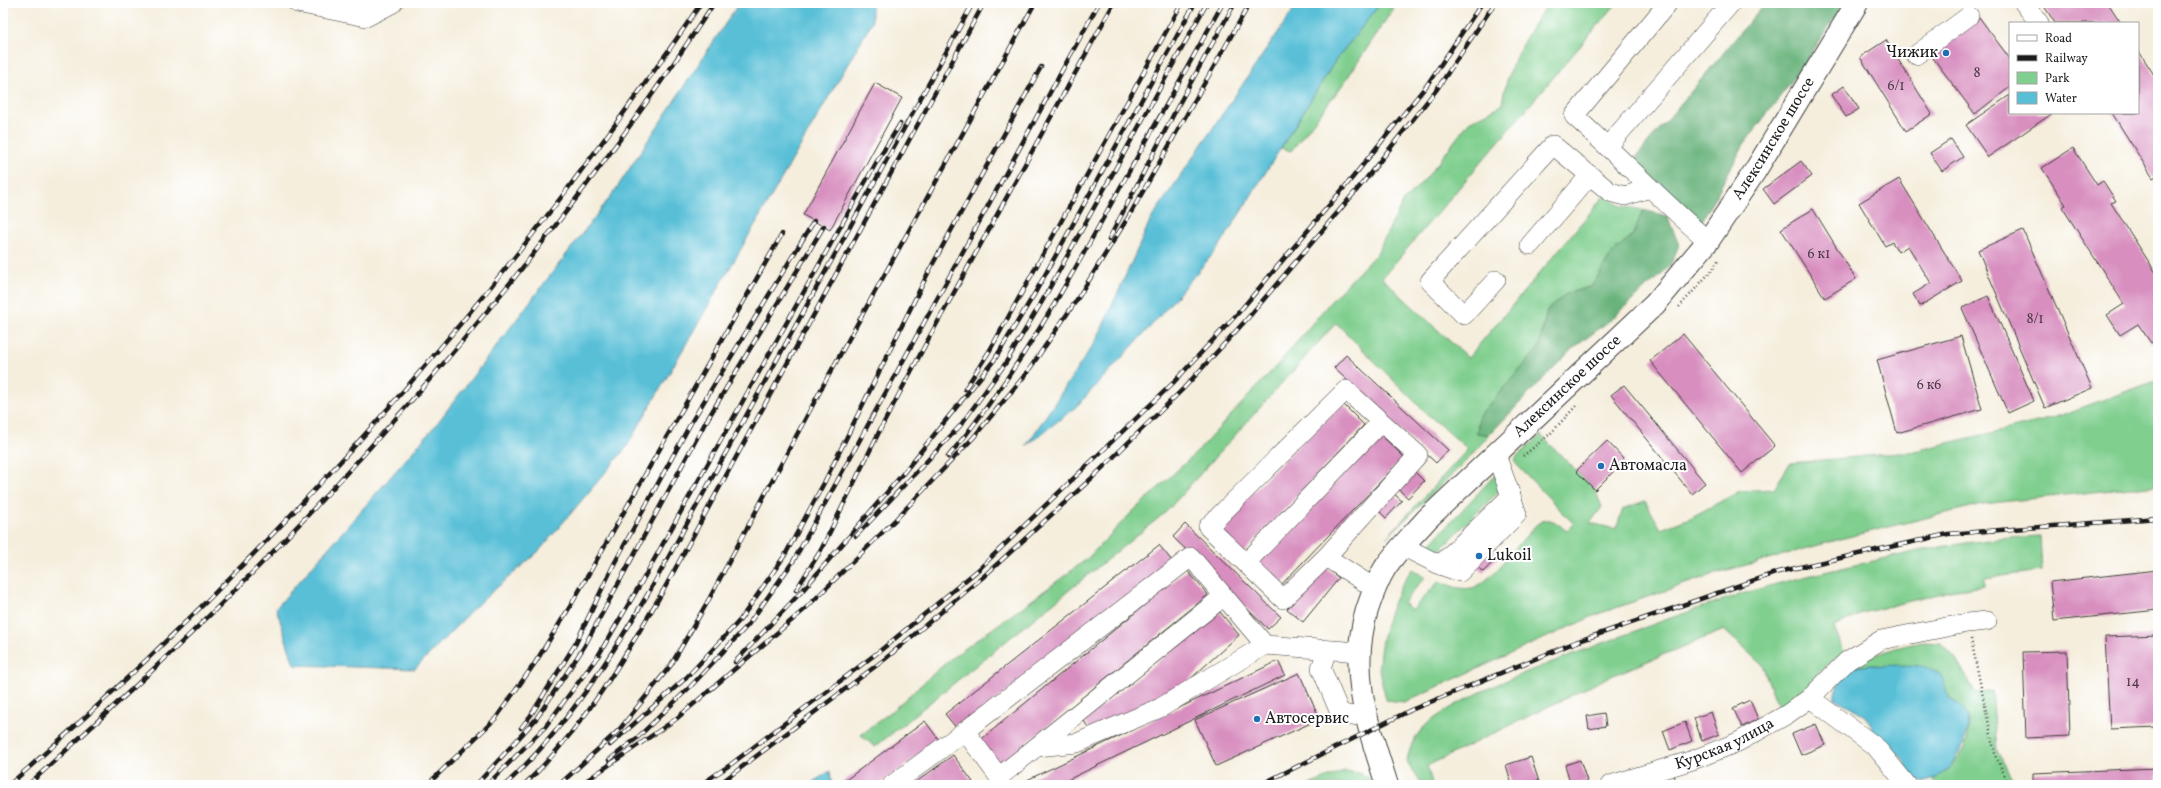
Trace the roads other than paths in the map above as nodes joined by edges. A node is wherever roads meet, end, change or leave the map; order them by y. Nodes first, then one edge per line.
1 (297, 3) edge
2 (393, 3) edge
3 (1668, 3) edge
4 (1731, 3) edge
5 (1857, 3) edge
6 (2024, 3) edge
7 (1969, 16) dead end
8 (2038, 22) edge
9 (1916, 56) dead end
10 (1608, 146) junction
11 (1590, 175) junction
12 (1650, 188) junction
13 (1708, 241) junction
14 (1530, 245) dead end
15 (1496, 280) dead end
16 (1381, 422) junction
17 (1496, 455) junction
18 (1402, 546) junction
19 (1326, 557) junction
20 (1246, 563) junction
21 (1374, 588) junction
22 (1224, 596) junction
23 (1987, 621) dead end
24 (1265, 645) junction
25 (1327, 650) junction
26 (1360, 652) junction
27 (1810, 698) junction
28 (1364, 713) junction
29 (965, 731) junction
30 (1037, 747) junction
31 (892, 785) edge
32 (1387, 785) edge
33 (1610, 785) edge
34 (1907, 785) edge

1 - 2 street
3 - 10 street
4 - 10 street
5 - 13 main road, Алексинское шоссе
6 - 8 street
7 - 9 street
10 - 12 street
11 - 12 street
11 - 14 street
11 - 15 street
12 - 13 street
13 - 17 main road, Алексинское шоссе
16 - 19 street
16 - 20 street
16 - 20 street
17 - 18 main road, Алексинское шоссе
17 - 18 street
18 - 21 main road, Алексинское шоссе
19 - 20 street
19 - 21 street
21 - 26 main road, Алексинское шоссе
22 - 24 street
22 - 29 street
22 - 30 street
23 - 27 street, Курская улица
24 - 25 street
24 - 30 street
25 - 26 street
25 - 28 street
26 - 28 main road, Алексинское шоссе
27 - 33 street, Курская улица
27 - 34 street
28 - 32 main road, Алексинское шоссе
29 - 30 street
29 - 31 street

